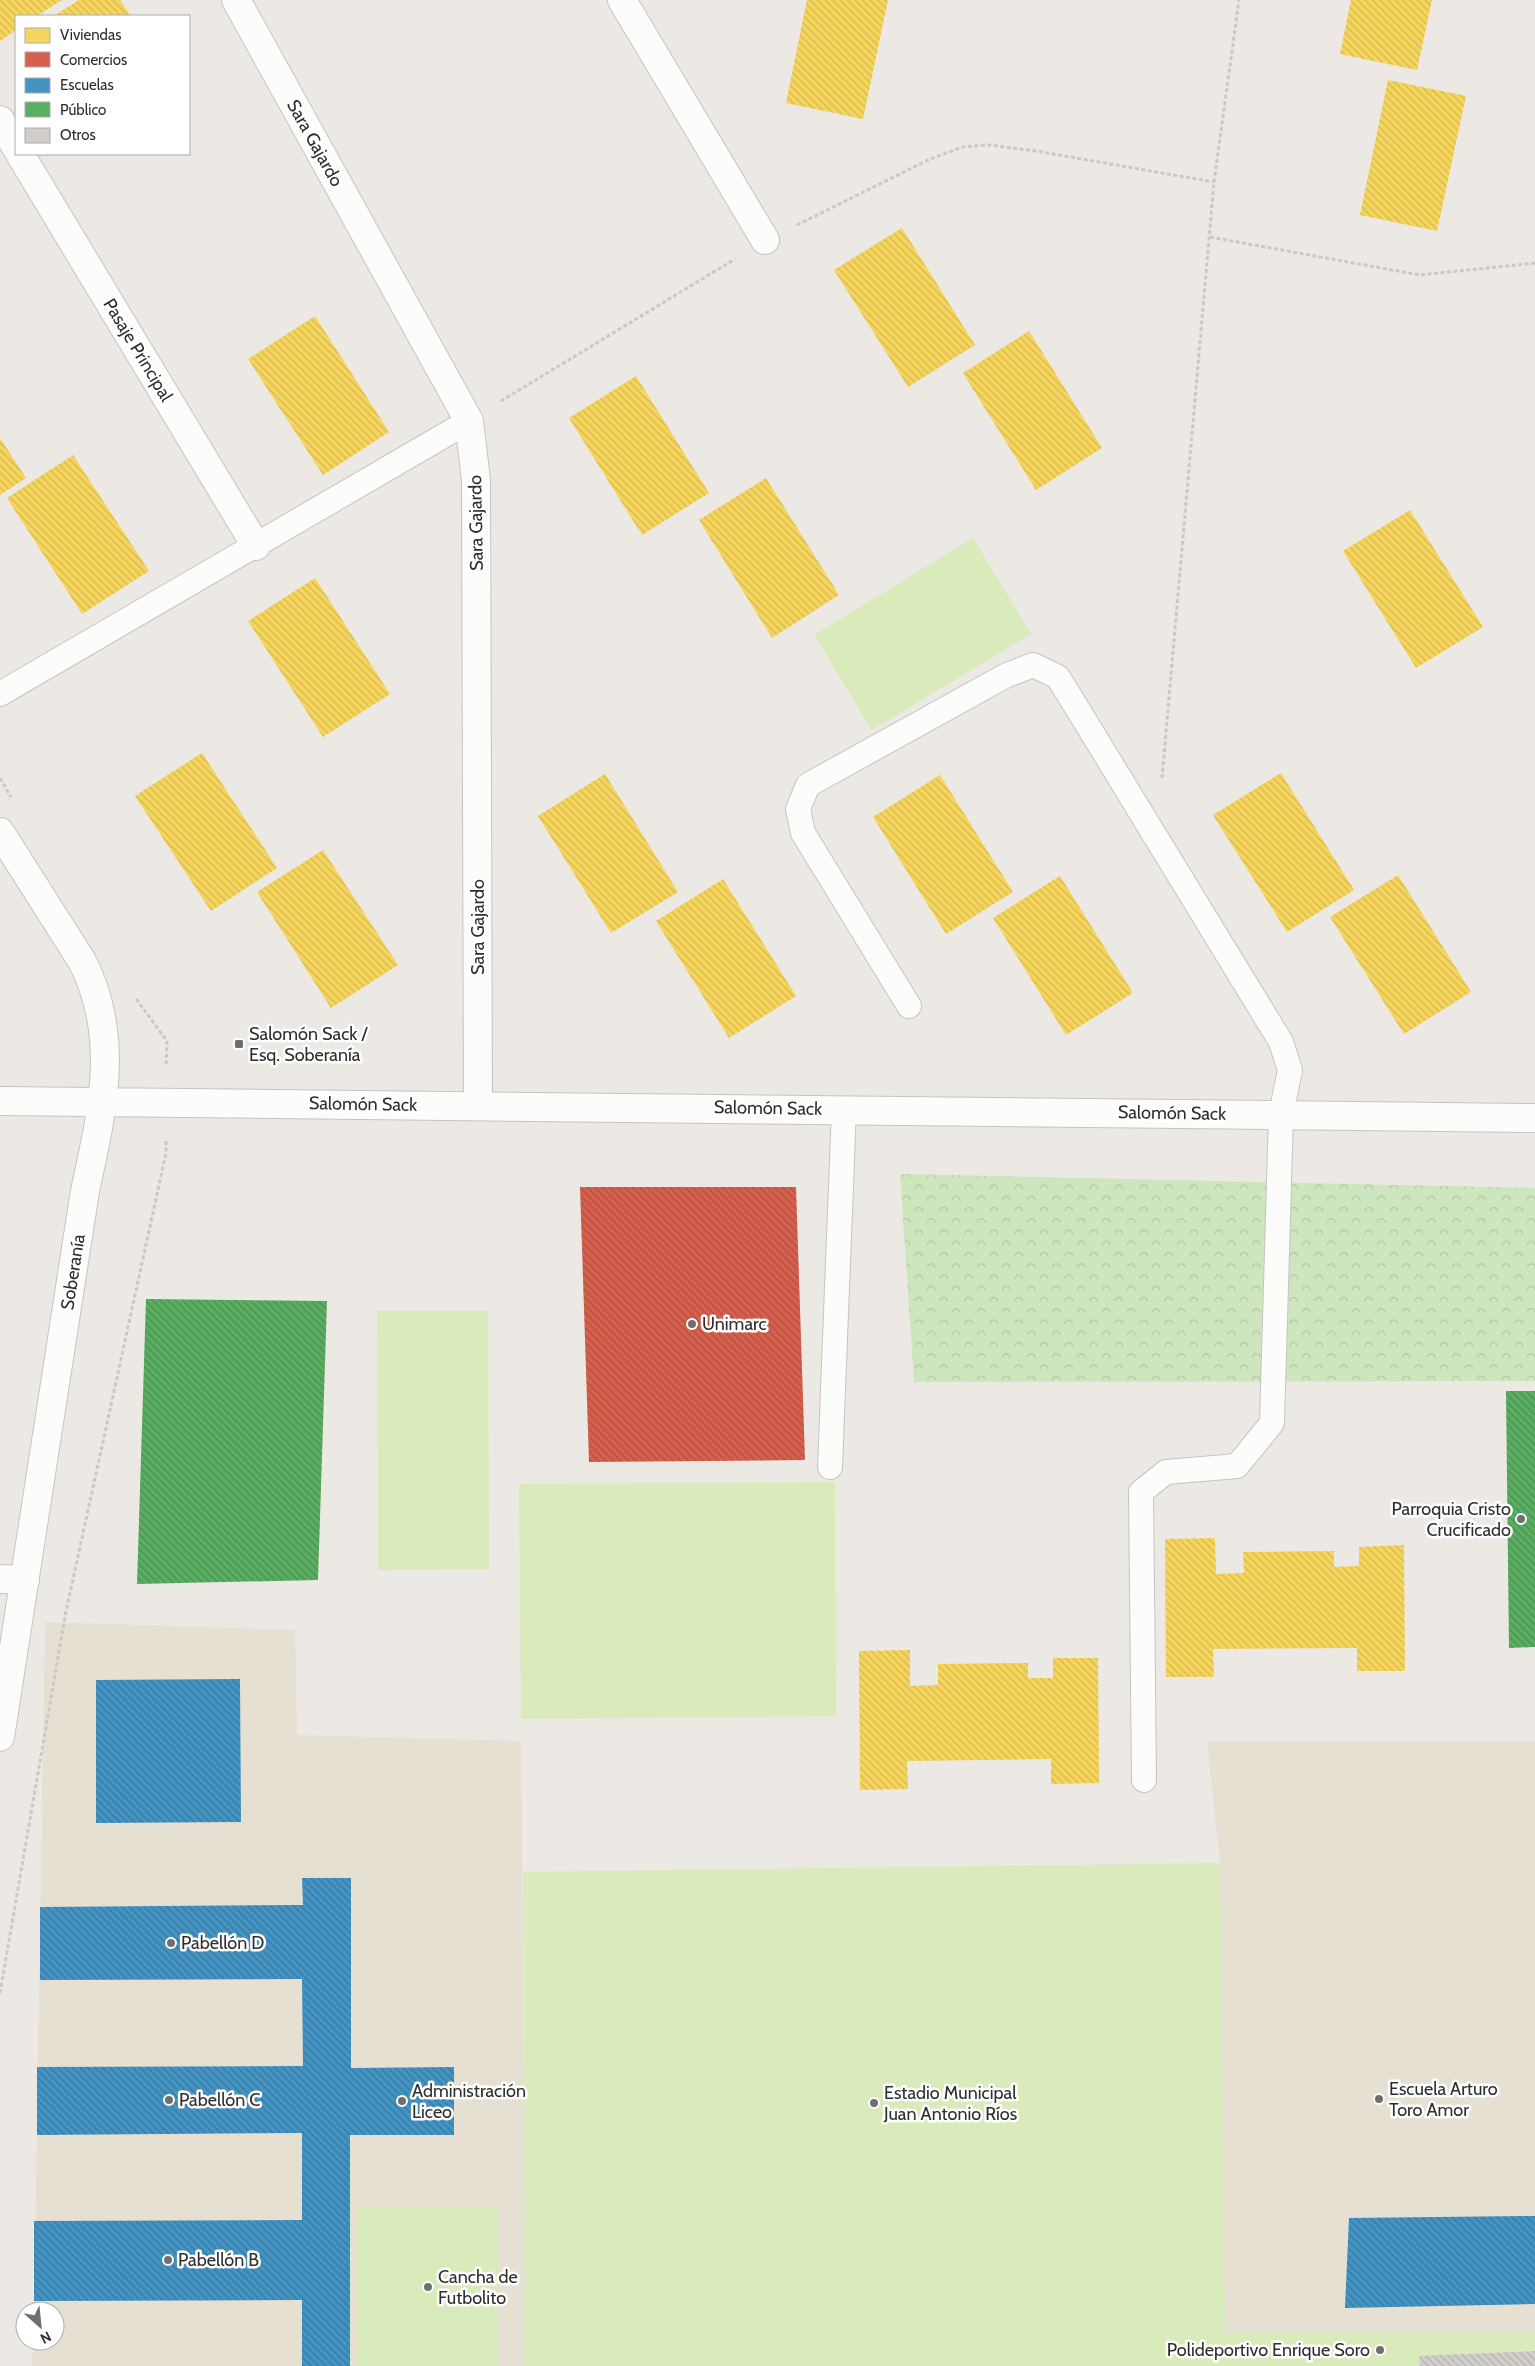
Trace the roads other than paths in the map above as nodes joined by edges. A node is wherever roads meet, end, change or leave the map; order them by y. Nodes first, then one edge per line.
1 (236, 0) edge
2 (622, 0) edge
3 (0, 120) edge
4 (15, 145) edge
5 (21, 155) edge
6 (765, 240) road end
7 (469, 421) junction
8 (256, 546) junction
9 (0, 694) edge
10 (0, 832) edge
11 (909, 1006) dead end
12 (0, 1101) edge
13 (102, 1102) junction
14 (478, 1106) junction
15 (844, 1109) junction
16 (1281, 1114) junction
17 (1535, 1118) edge
18 (830, 1467) dead end
19 (13, 1579) edge
20 (0, 1736) edge
21 (1144, 1780) dead end

1 - 7 street, Sara Gajardo
2 - 6 street
3 - 4 street
5 - 8 street, Pasaje Principal
7 - 8 lane
7 - 14 street, Sara Gajardo
8 - 9 lane
10 - 13 street, Soberanía
11 - 16 lane
12 - 13 street, Salomón Sack
13 - 14 street, Salomón Sack
13 - 19 street, Soberanía
14 - 15 street, Salomón Sack
15 - 16 street, Salomón Sack
15 - 18 lane
16 - 17 street, Salomón Sack
16 - 21 lane
19 - 20 street, Soberanía

